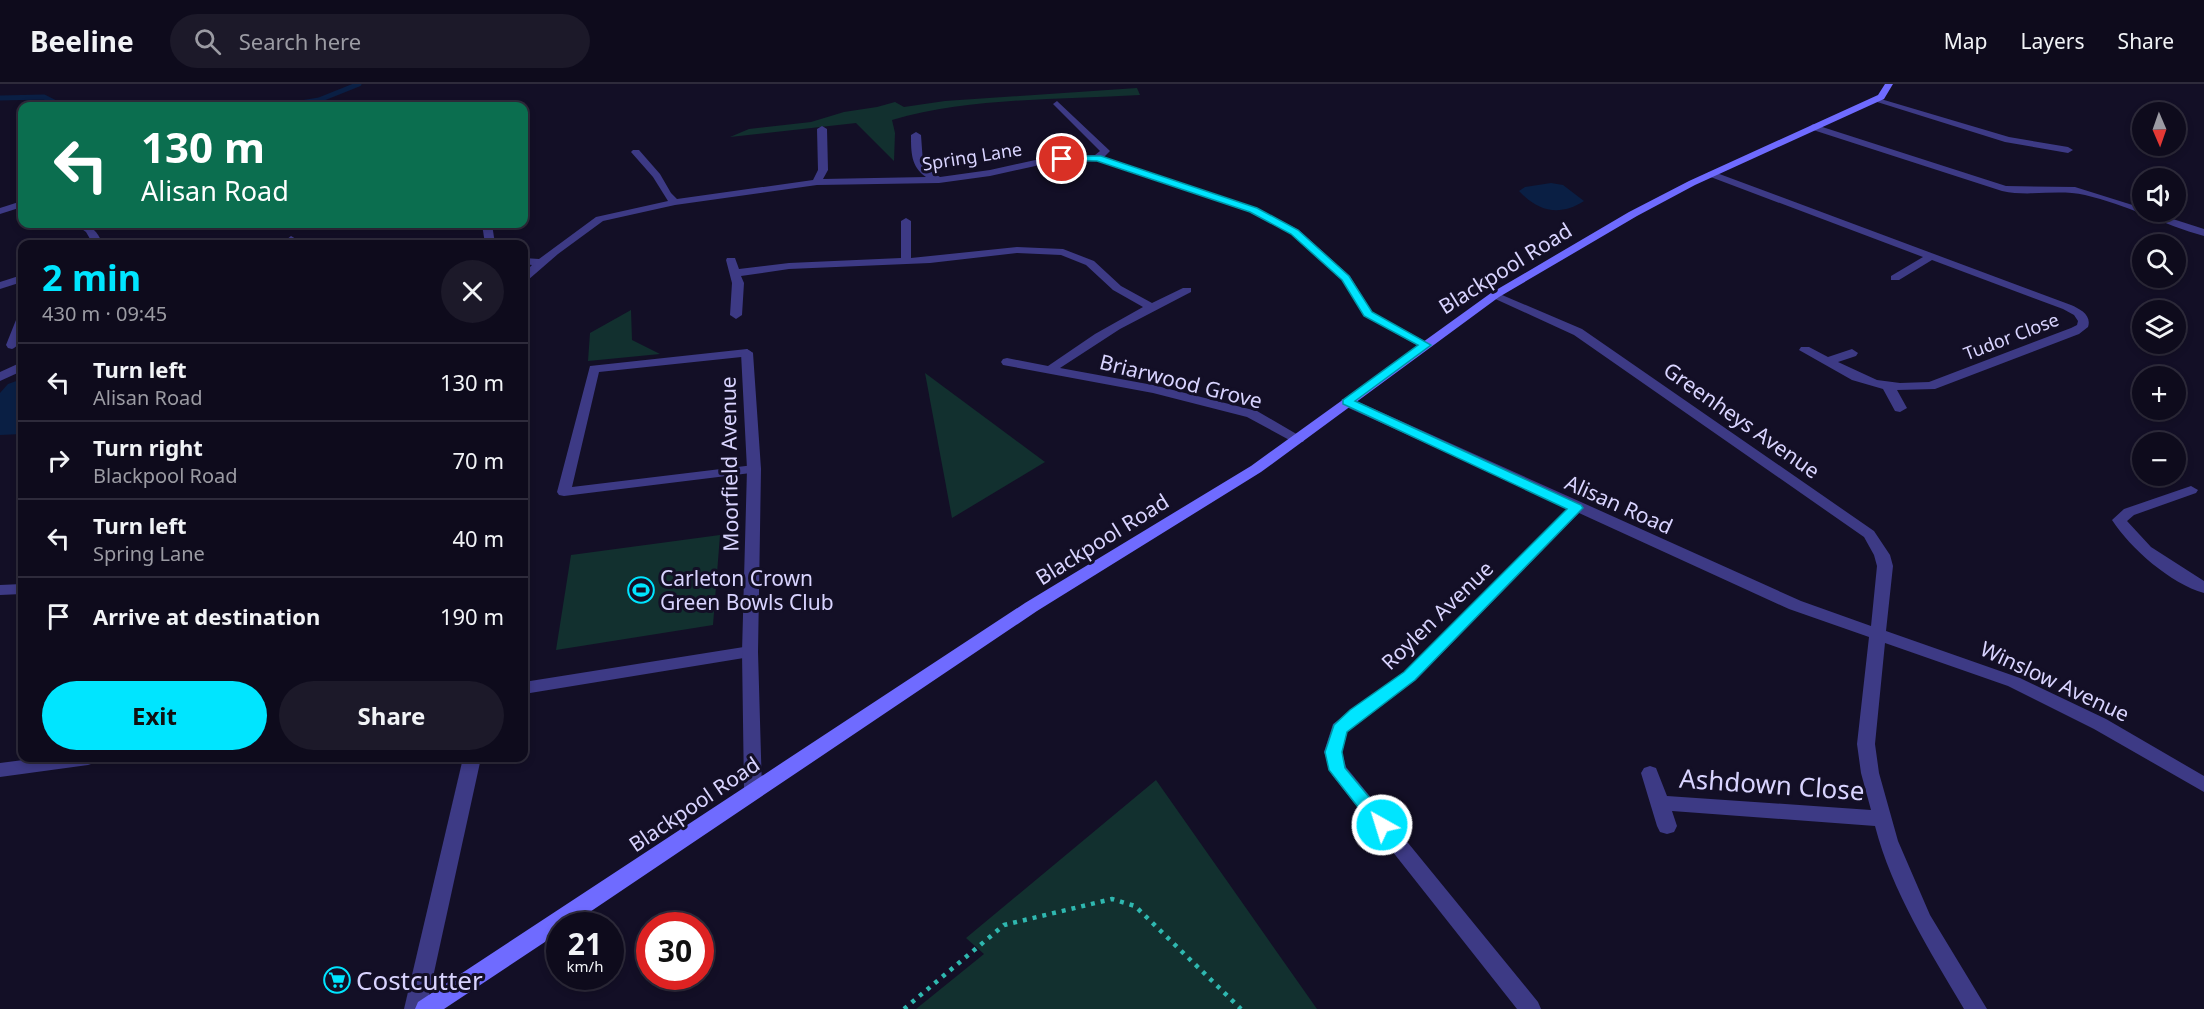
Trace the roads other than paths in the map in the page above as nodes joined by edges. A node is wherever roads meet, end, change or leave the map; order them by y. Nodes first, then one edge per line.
1 (1889, 84) edge
2 (1877, 99) junction
3 (1057, 104) dead end
4 (1813, 127) junction
5 (822, 129) dead end
6 (916, 135) dead end
7 (2068, 150) dead end
8 (636, 152) dead end
9 (1098, 158) junction
10 (1711, 174) junction
11 (939, 180) junction
12 (817, 182) junction
13 (0, 197) edge
14 (18, 202) edge
15 (675, 202) junction
16 (18, 204) edge
17 (2132, 208) edge
18 (0, 211) edge
19 (906, 221) dead end
20 (2174, 222) edge
21 (87, 228) edge
22 (2204, 233) edge
23 (96, 240) edge
24 (1932, 256) junction
25 (730, 260) dead end
26 (528, 261) edge
27 (906, 261) junction
28 (542, 263) junction
29 (736, 273) junction
30 (528, 275) edge
31 (1895, 278) dead end
32 (18, 280) edge
33 (0, 286) edge
34 (1187, 290) dead end
35 (1495, 296) junction
36 (1151, 307) junction
37 (736, 315) dead end
38 (18, 330) edge
39 (12, 345) dead end
40 (1426, 345) junction
41 (1805, 350) dead end
42 (1852, 353) dead end
43 (1007, 362) dead end
44 (1827, 362) junction
45 (18, 368) edge
46 (1050, 370) junction
47 (0, 376) edge
48 (1888, 386) junction
49 (1347, 402) junction
50 (1900, 408) dead end
51 (1298, 439) junction
52 (754, 469) junction
53 (2191, 490) dead end
54 (1576, 508) junction
55 (2204, 588) edge
56 (18, 589) edge
57 (0, 590) edge
58 (1878, 635) junction
59 (750, 652) junction
60 (528, 687) edge
61 (59, 762) edge
62 (471, 762) edge
63 (0, 770) edge
64 (1650, 773) dead end
65 (2204, 785) edge
66 (753, 790) junction
67 (1660, 803) junction
68 (1881, 819) junction
69 (1667, 826) dead end
70 (415, 1009) edge
71 (426, 1009) edge
72 (1530, 1009) edge
73 (1976, 1009) edge

1 - 2 main road, Blackpool Road
2 - 4 main road, Blackpool Road
2 - 7 street
3 - 9 street
4 - 10 main road, Blackpool Road
4 - 17 street
5 - 12 street
6 - 11 street
8 - 15 street
9 - 11 street, Spring Lane
9 - 40 street, Spring Lane
10 - 24 street, Tudor Close
10 - 35 main road, Blackpool Road
11 - 12 street, Spring Lane
12 - 15 street, Spring Lane
13 - 14 street
15 - 28 street, Spring Lane
16 - 18 street
19 - 27 street
20 - 22 street
21 - 23 street
24 - 31 street
24 - 48 street, Tudor Close
25 - 29 street
26 - 28 street
27 - 29 street
27 - 36 street
28 - 30 street, Spring Lane
29 - 37 street
32 - 33 street
34 - 36 street, Briarwood Grove
35 - 40 main road, Blackpool Road
35 - 58 street, Greenheys Avenue
36 - 46 street, Briarwood Grove
38 - 39 street
40 - 49 main road, Blackpool Road
41 - 44 street, Tudor Close
42 - 44 street
43 - 46 street, Briarwood Grove
44 - 48 street, Tudor Close
45 - 47 street
46 - 51 street, Briarwood Grove
48 - 50 street
49 - 51 main road, Blackpool Road
49 - 54 street, Alisan Road
51 - 66 main road, Blackpool Road
52 - 52 street, Moorfield Avenue
52 - 59 street, Moorfield Avenue
53 - 55 street
54 - 58 street, Alisan Road
54 - 72 street, Roylen Avenue
56 - 57 street
58 - 65 street, Winslow Avenue
58 - 68 street, Greenheys Avenue
59 - 60 street
59 - 66 street, Moorfield Avenue
61 - 63 street
62 - 70 street
64 - 67 street, Ashdown Close
66 - 71 main road, Blackpool Road
67 - 68 street, Ashdown Close
67 - 69 street, Ashdown Close
68 - 73 street, Greenheys Avenue

